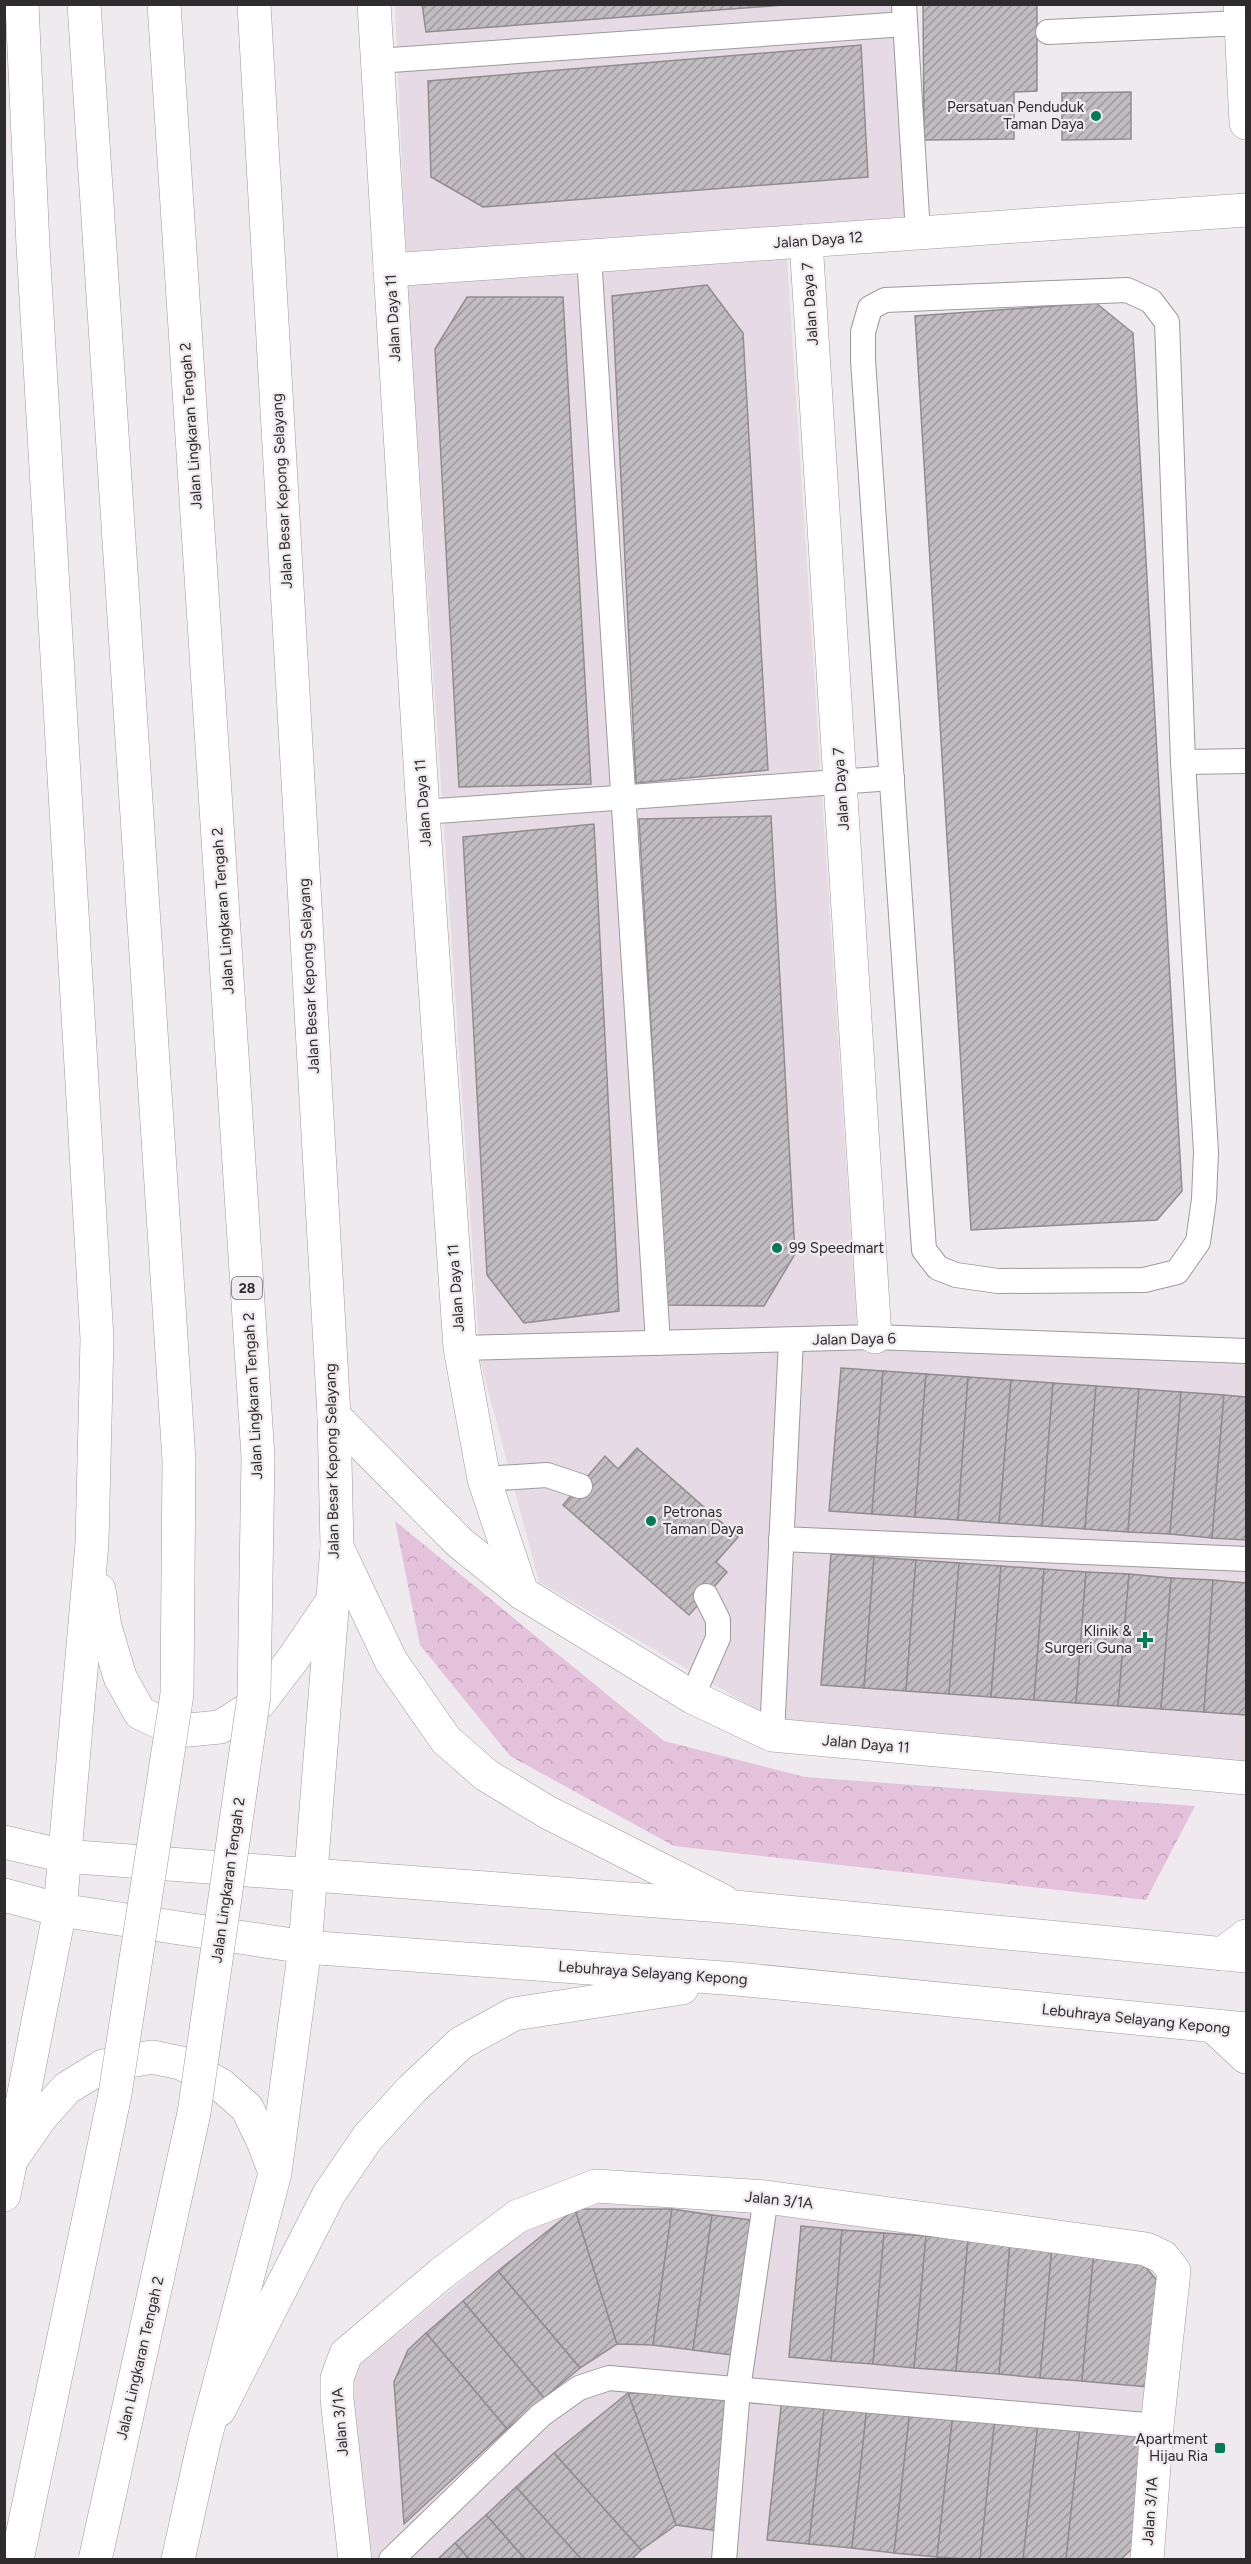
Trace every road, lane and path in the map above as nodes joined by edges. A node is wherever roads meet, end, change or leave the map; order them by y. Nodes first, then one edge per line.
1 (22, 4) edge
2 (84, 4) edge
3 (164, 4) edge
4 (254, 4) edge
5 (374, 4) edge
6 (904, 14) edge
7 (1240, 14) edge
8 (1048, 32) dead end
9 (377, 61) junction
10 (1246, 123) edge
11 (1246, 210) edge
12 (918, 233) junction
13 (806, 241) junction
14 (589, 256) junction
15 (390, 270) junction
16 (1246, 761) edge
17 (1183, 762) junction
18 (892, 778) junction
19 (841, 782) junction
20 (623, 797) junction
21 (423, 812) junction
22 (875, 1337) junction
23 (791, 1340) junction
24 (658, 1343) junction
25 (460, 1348) junction
26 (1246, 1352) edge
27 (334, 1416) junction
28 (484, 1479) junction
29 (580, 1486) dead end
30 (781, 1539) junction
31 (92, 1543) junction
32 (336, 1547) junction
33 (1246, 1559) edge
34 (522, 1593) junction
35 (706, 1596) dead end
36 (330, 1604) junction
37 (692, 1697) junction
38 (772, 1736) junction
39 (1246, 1778) edge
40 (4, 1842) edge
41 (64, 1856) junction
42 (312, 1873) junction
43 (4, 1895) edge
44 (735, 1907) junction
45 (60, 1910) junction
46 (305, 1947) junction
47 (1238, 1949) edge
48 (737, 1979) junction
49 (1214, 2027) junction
50 (1246, 2029) edge
51 (1246, 2057) edge
52 (11, 2160) junction
53 (275, 2173) junction
54 (4, 2195) edge
55 (766, 2197) junction
56 (738, 2389) junction
57 (1157, 2426) junction
58 (204, 2442) junction
59 (17, 2559) edge
60 (95, 2559) edge
61 (178, 2559) edge
62 (355, 2559) edge
63 (391, 2559) edge
64 (724, 2559) edge
65 (1147, 2559) edge

1 - 31 main road
2 - 59 main road, bridge
3 - 60 main road, Jalan Lingkaran Tengah 2 / 28, bridge
4 - 27 main road, Jalan Besar Kepong Selayang
5 - 9 main road, Jalan Daya 11
6 - 9 lane
6 - 12 lane
7 - 8 lane
7 - 10 main road
9 - 15 main road, Jalan Daya 11
11 - 12 main road, Jalan Daya 12
12 - 13 main road, Jalan Daya 12
13 - 14 main road, Jalan Daya 12
13 - 19 main road, Jalan Daya 7
14 - 15 main road, Jalan Daya 12
14 - 20 lane
15 - 21 main road, Jalan Daya 11
16 - 17 lane
17 - 18 lane
17 - 18 lane
18 - 19 lane
19 - 20 lane
19 - 22 main road, Jalan Daya 7
20 - 21 lane
20 - 24 lane
21 - 25 main road, Jalan Daya 11
22 - 23 lane, Jalan Daya 6
22 - 26 lane, Jalan Daya 6
23 - 24 lane, Jalan Daya 6
23 - 30 lane
24 - 25 lane, Jalan Daya 6
25 - 28 main road, Jalan Daya 11
27 - 32 main road, Jalan Besar Kepong Selayang
27 - 34 main road, Jalan Daya 11
28 - 29 lane
28 - 34 main road, Jalan Daya 11
30 - 33 lane
30 - 38 lane
31 - 36 main road
31 - 41 main road
32 - 36 main road, Jalan Besar Kepong Selayang
32 - 44 main road
34 - 37 main road, Jalan Daya 11
35 - 37 lane
36 - 42 main road, Jalan Besar Kepong Selayang
37 - 38 main road, Jalan Daya 11
38 - 39 main road, Jalan Daya 11
40 - 41 main road
41 - 42 main road
41 - 45 main road
42 - 44 main road
42 - 46 main road, Jalan Besar Kepong Selayang
43 - 45 main road, Lebuhraya Selayang Kepong
44 - 47 main road
45 - 46 main road, Lebuhraya Selayang Kepong
45 - 52 main road
46 - 48 main road, Lebuhraya Selayang Kepong
46 - 53 main road, Jalan Besar Kepong Selayang
48 - 49 main road, Lebuhraya Selayang Kepong
48 - 58 main road
49 - 50 main road, Lebuhraya Selayang Kepong
49 - 51 main road
52 - 53 main road
52 - 54 main road
53 - 58 main road, Jalan Besar Kepong Selayang
55 - 56 lane
55 - 57 main road, Jalan 3/1A
55 - 62 main road, Jalan 3/1A
56 - 57 lane
56 - 63 lane
56 - 64 lane
57 - 65 main road, Jalan 3/1A
58 - 61 main road

